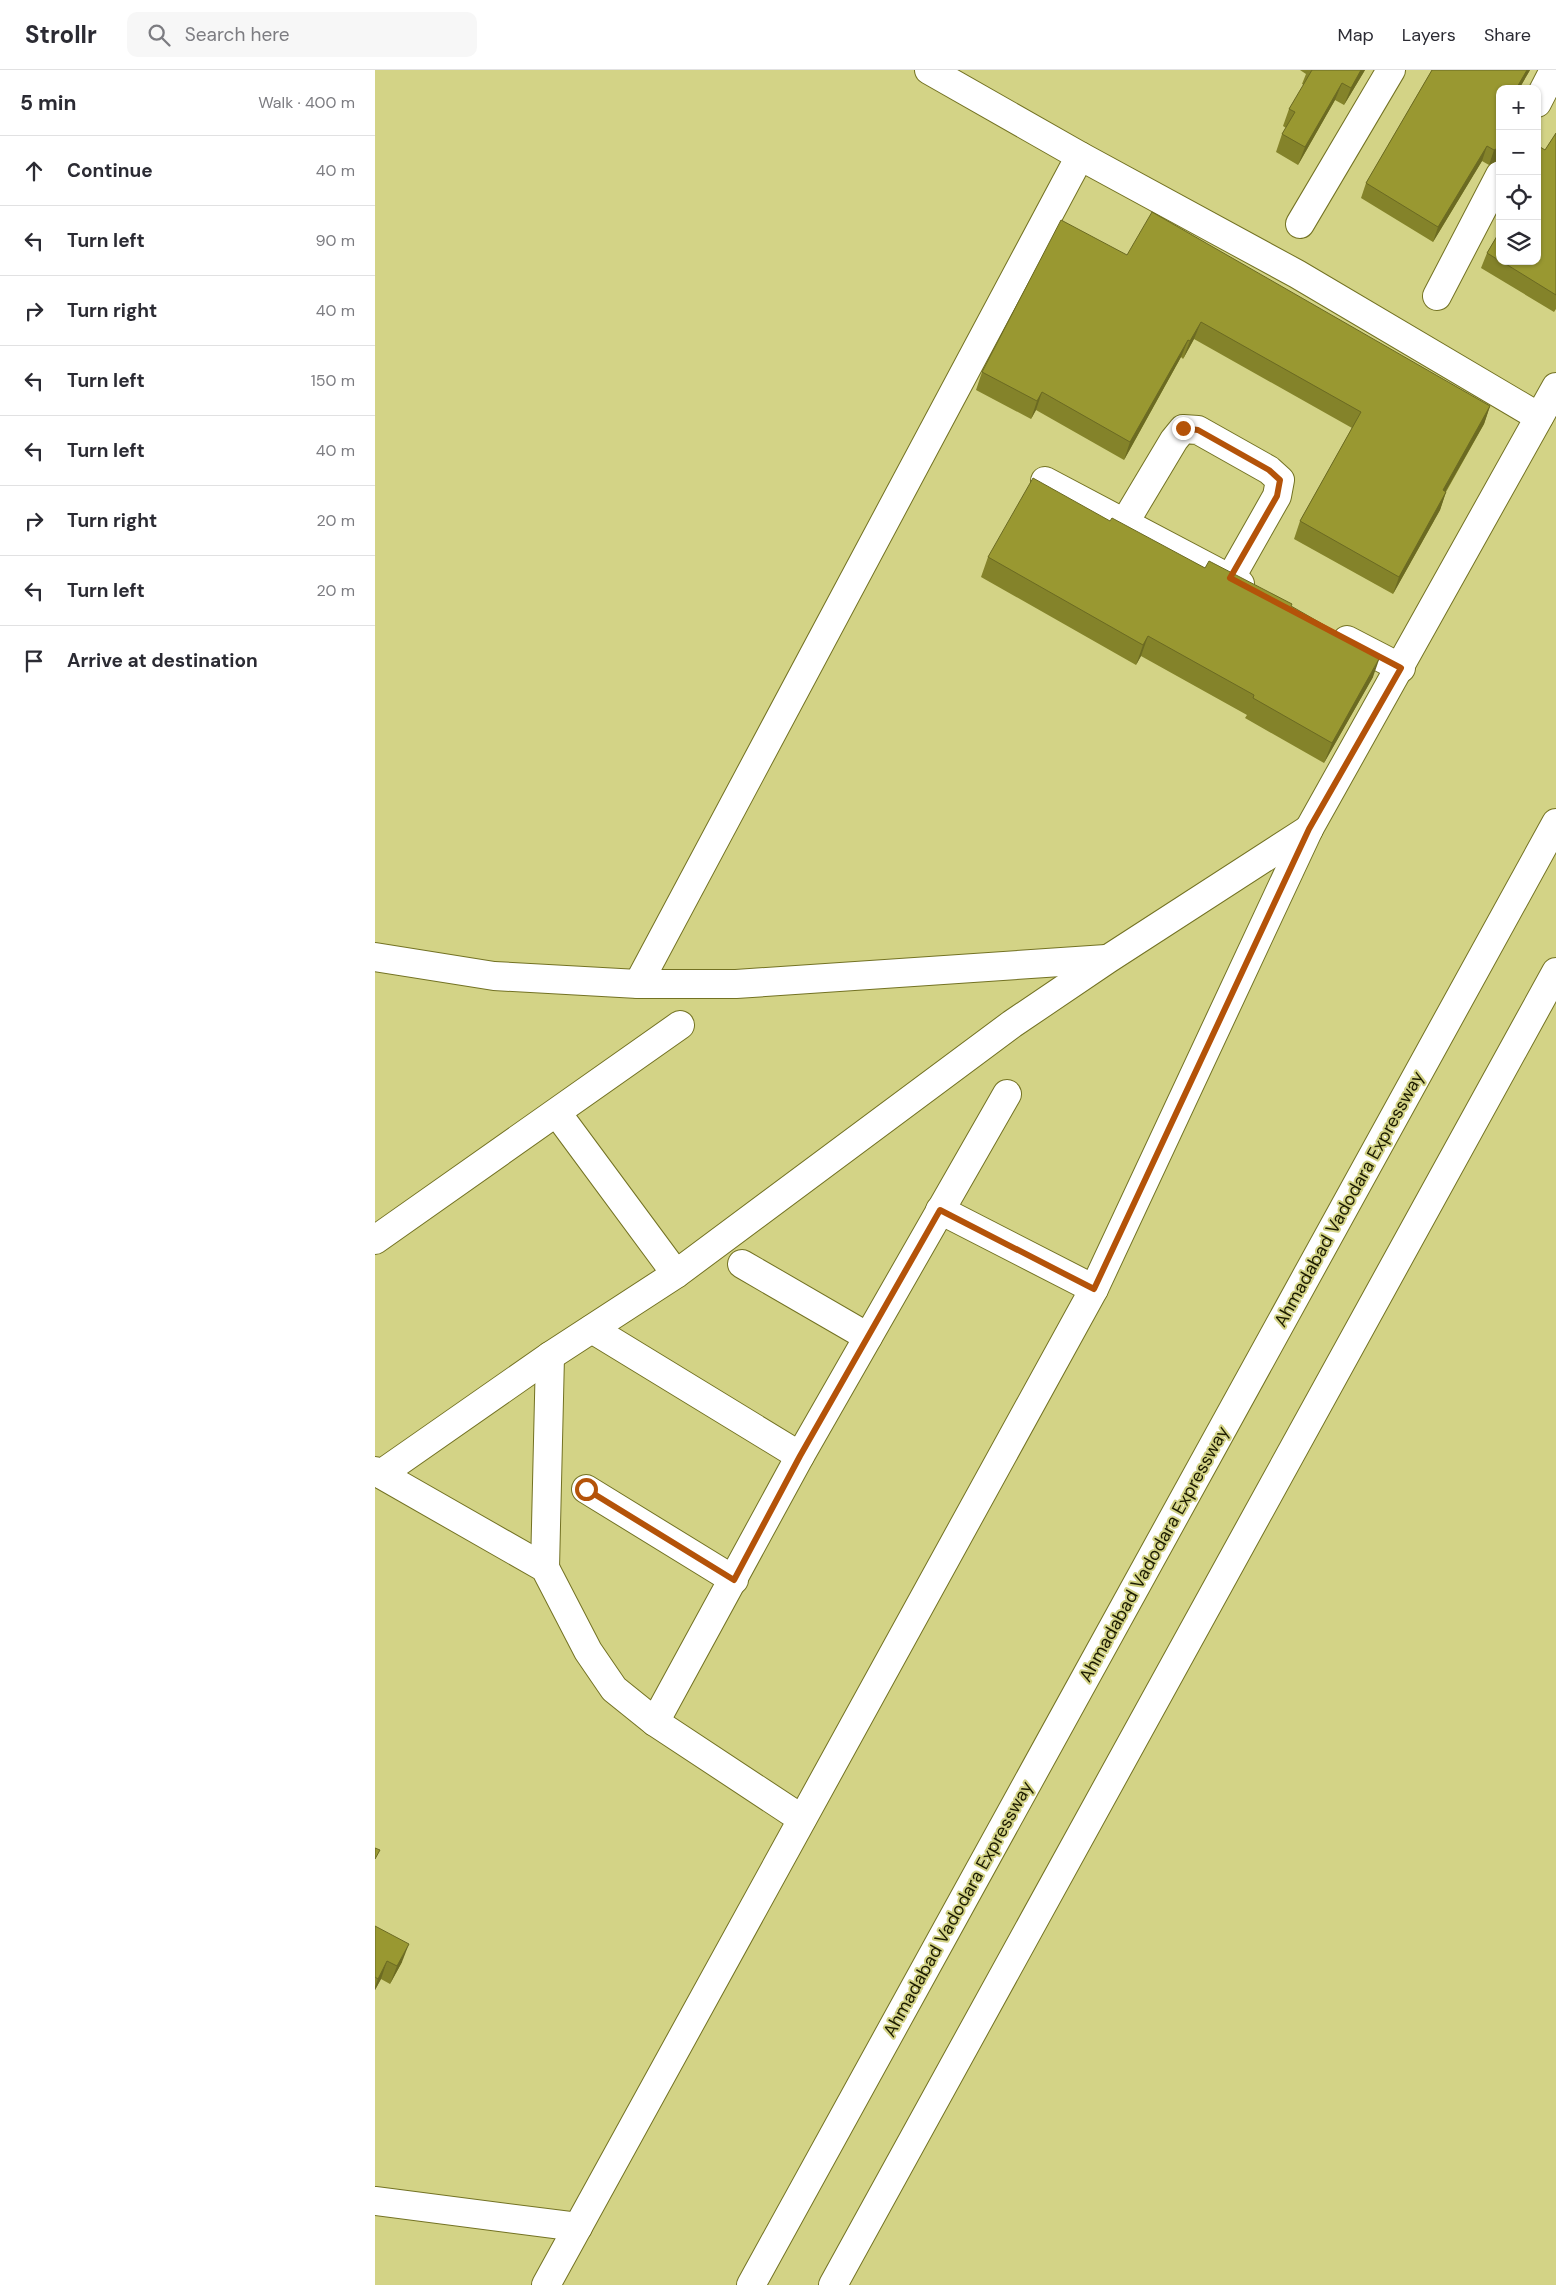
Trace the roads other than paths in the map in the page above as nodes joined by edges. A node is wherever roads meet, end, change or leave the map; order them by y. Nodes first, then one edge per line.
1 (929, 70) edge
2 (1391, 70) edge
3 (1555, 70) edge
4 (1541, 96) edge
5 (1080, 156) junction
6 (1496, 183) edge
7 (1300, 224) dead end
8 (1437, 296) dead end
9 (1556, 386) edge
10 (1539, 417) junction
11 (1045, 481) dead end
12 (1125, 522) junction
13 (1230, 578) junction
14 (1264, 596) edge
15 (1323, 628) edge
16 (1401, 668) junction
17 (1556, 823) edge
18 (1309, 829) junction
19 (375, 957) edge
20 (1108, 959) junction
21 (1556, 972) edge
22 (638, 984) junction
23 (680, 1025) dead end
24 (1007, 1094) dead end
25 (557, 1113) junction
26 (940, 1210) junction
27 (375, 1240) edge
28 (742, 1264) dead end
29 (676, 1274) junction
30 (1094, 1289) junction
31 (592, 1329) junction
32 (868, 1337) junction
33 (550, 1356) junction
34 (800, 1456) junction
35 (378, 1473) edge
36 (586, 1489) dead end
37 (545, 1568) junction
38 (734, 1580) junction
39 (655, 1722) junction
40 (802, 1819) junction
41 (375, 2201) edge
42 (578, 2228) junction
43 (546, 2285) edge
44 (751, 2285) edge
45 (833, 2285) edge

1 - 5 main road
2 - 7 main road
3 - 4 main road
5 - 10 main road
5 - 22 main road
6 - 8 main road
9 - 10 main road
10 - 16 main road
11 - 12 main road
12 - 13 main road
12 - 13 main road
13 - 14 main road
15 - 16 main road
16 - 18 main road
17 - 44 main road, Ahmadabad Vadodara Expressway
18 - 20 main road
18 - 30 main road
19 - 22 main road
20 - 22 main road
20 - 29 main road
21 - 45 main road
23 - 25 main road
24 - 26 main road
25 - 27 main road
25 - 29 main road
26 - 30 main road
26 - 32 main road
28 - 32 main road
29 - 31 main road
30 - 40 main road
31 - 33 main road
31 - 34 main road
32 - 34 main road
33 - 35 main road
33 - 37 main road
34 - 38 main road
35 - 37 main road
36 - 38 main road
37 - 39 main road
38 - 39 main road
39 - 40 main road
40 - 42 main road
41 - 42 main road
42 - 43 main road

